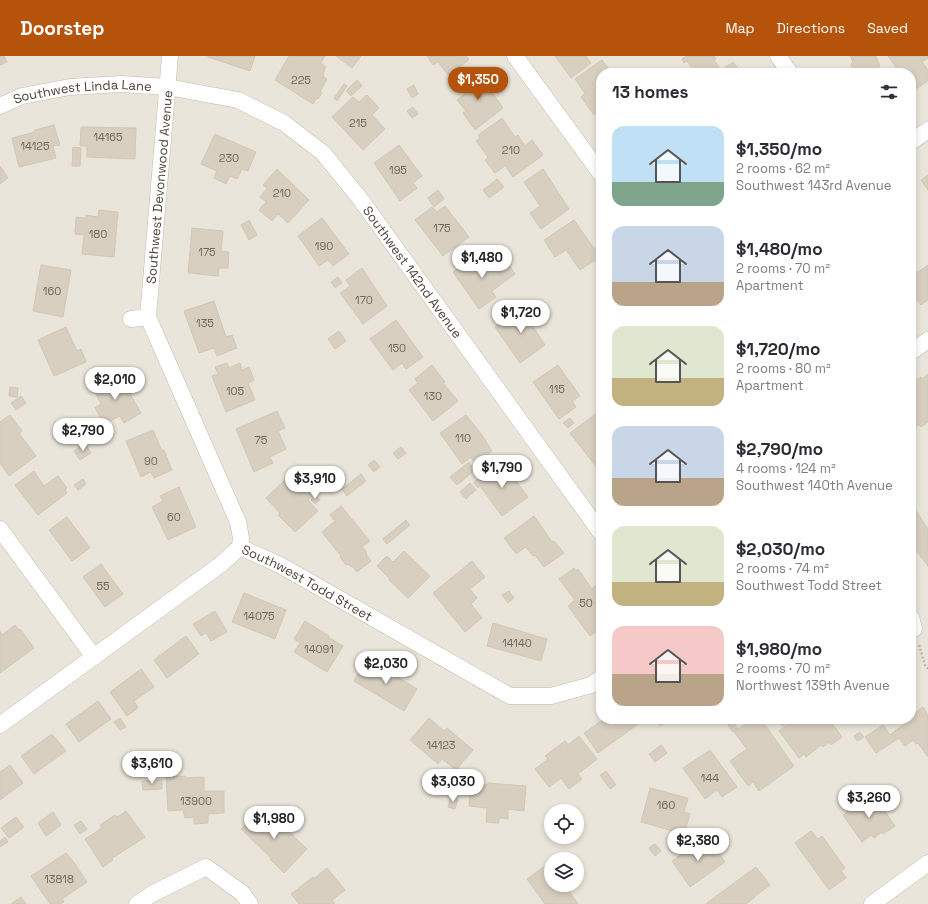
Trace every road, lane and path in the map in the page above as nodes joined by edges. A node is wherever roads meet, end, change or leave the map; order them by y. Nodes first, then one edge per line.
1 (170, 56) edge
2 (515, 56) edge
3 (778, 56) edge
4 (786, 68) edge
5 (167, 87) junction
6 (0, 106) edge
7 (928, 130) edge
8 (916, 138) edge
9 (596, 167) edge
10 (148, 317) junction
11 (131, 319) dead end
12 (928, 340) edge
13 (916, 348) edge
14 (596, 526) edge
15 (0, 529) edge
16 (240, 547) junction
17 (916, 636) edge
18 (94, 657) junction
19 (928, 669) edge
20 (596, 682) edge
21 (0, 725) edge
22 (928, 863) edge
23 (137, 904) edge
24 (250, 904) edge
25 (872, 904) edge

1 - 5 street, Southwest Devonwood Avenue
2 - 9 street
3 - 4 street
5 - 6 street, Southwest Linda Lane
5 - 10 street, Southwest Devonwood Avenue
5 - 14 street, Southwest 142nd Avenue
7 - 8 street
10 - 11 street
10 - 16 street, Southwest Devonwood Avenue
12 - 13 street
15 - 18 street
16 - 18 street, Southwest Todd Street
16 - 20 street, Southwest Todd Street
17 - 19 path
18 - 21 street, Southwest Todd Street
22 - 25 street
23 - 24 street

